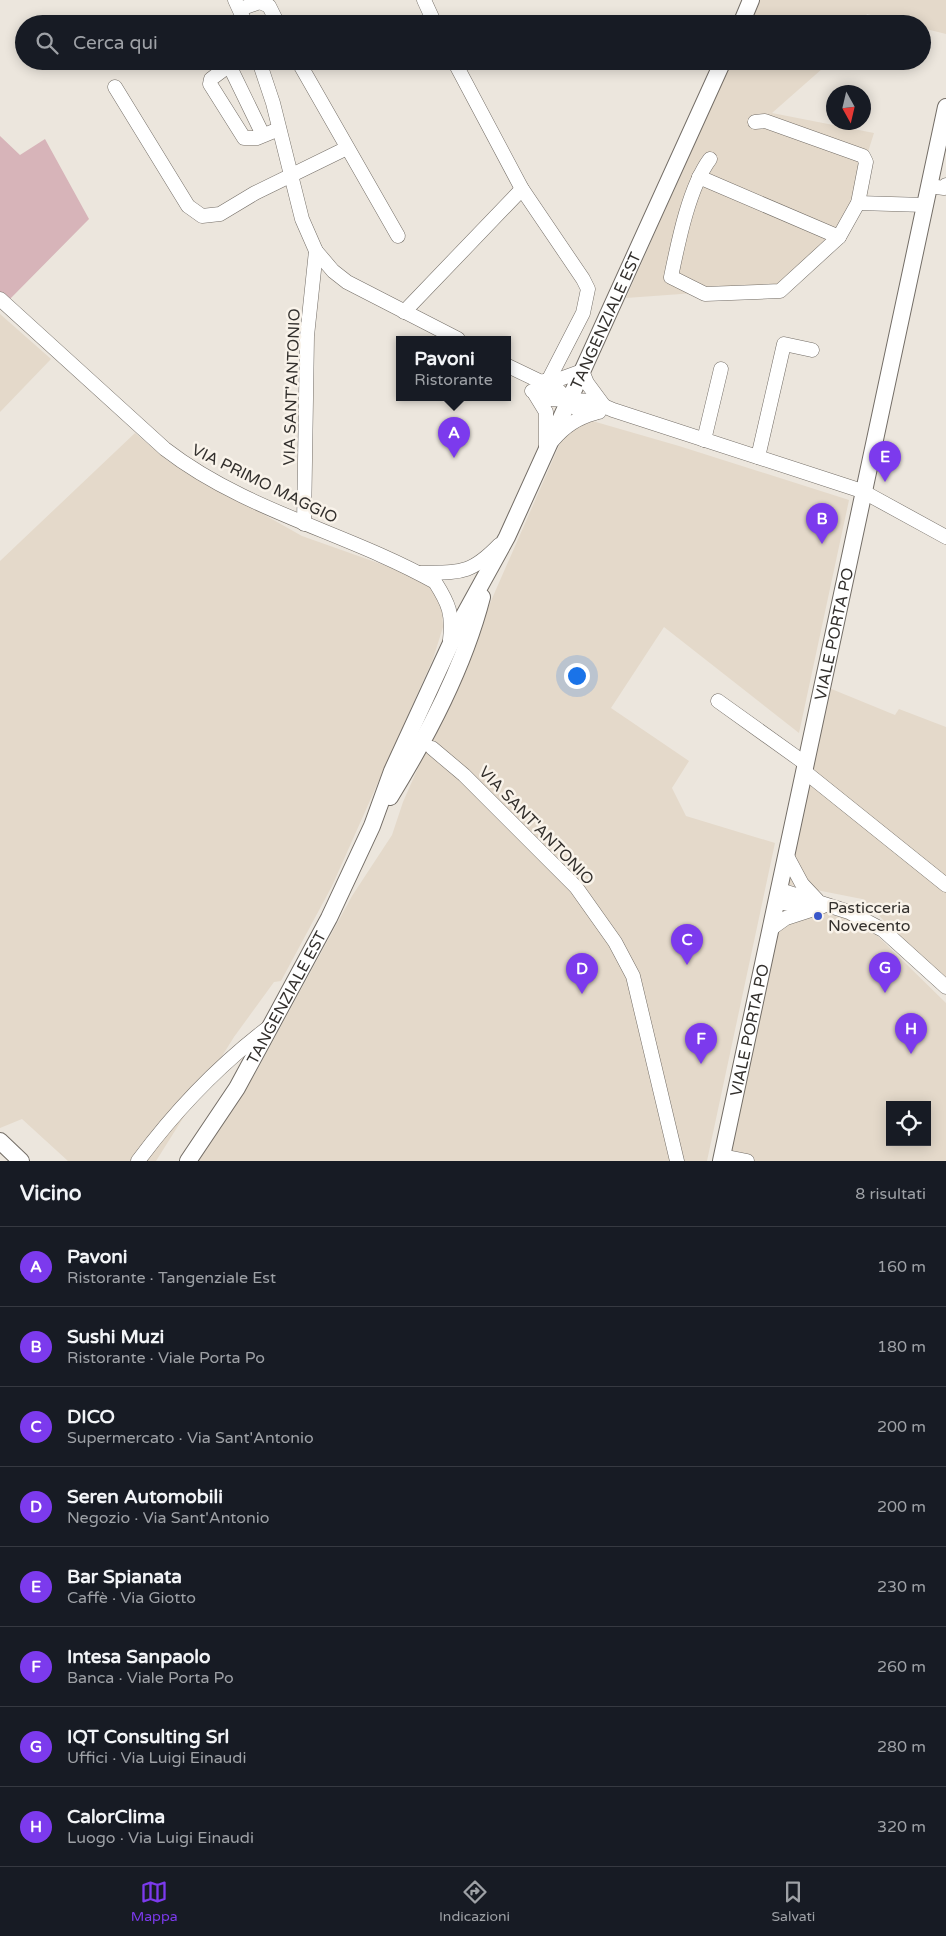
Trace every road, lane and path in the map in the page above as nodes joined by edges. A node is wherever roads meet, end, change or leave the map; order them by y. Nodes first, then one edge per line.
1 (424, 0) edge
2 (752, 0) edge
3 (238, 4) edge
4 (274, 15) edge
5 (431, 15) edge
6 (745, 15) edge
7 (223, 70) edge
8 (235, 70) edge
9 (262, 70) edge
10 (303, 70) edge
11 (459, 70) edge
12 (719, 70) edge
13 (116, 87) dead end
14 (946, 107) edge
15 (755, 122) dead end
16 (279, 129) junction
17 (263, 135) junction
18 (347, 148) junction
19 (710, 159) dead end
20 (699, 176) junction
21 (291, 177) junction
22 (946, 185) edge
23 (929, 186) junction
24 (522, 189) junction
25 (858, 202) junction
26 (924, 205) junction
27 (398, 236) dead end
28 (839, 236) junction
29 (316, 252) junction
30 (0, 299) edge
31 (404, 312) junction
32 (452, 336) edge
33 (812, 350) dead end
34 (511, 369) edge
35 (721, 369) dead end
36 (582, 371) junction
37 (548, 381) junction
38 (533, 385) junction
39 (567, 402) junction
40 (606, 410) junction
41 (704, 440) junction
42 (547, 449) junction
43 (758, 457) junction
44 (862, 491) junction
45 (304, 524) junction
46 (507, 537) junction
47 (946, 537) edge
48 (420, 574) junction
49 (486, 578) junction
50 (449, 648) junction
51 (718, 701) dead end
52 (432, 748) dead end
53 (805, 767) junction
54 (372, 826) junction
55 (787, 856) junction
56 (946, 885) edge
57 (778, 896) junction
58 (823, 906) junction
59 (772, 928) junction
60 (946, 987) edge
61 (270, 1027) junction
62 (0, 1141) edge
63 (721, 1159) edge
64 (21, 1161) edge
65 (138, 1161) edge
66 (188, 1161) edge
67 (677, 1161) edge
68 (747, 1161) edge

1 - 5 street
2 - 6 main road
3 - 4 street
7 - 17 street
8 - 17 street
9 - 16 street
10 - 18 street
11 - 24 street
12 - 36 main road, TANGENZIALE EST
13 - 21 street
14 - 23 main road, VIALE PORTA PO
15 - 25 street
16 - 17 street
16 - 21 street
18 - 21 street
18 - 27 street
19 - 20 street
20 - 28 street
20 - 28 street
21 - 29 street
22 - 23 street
23 - 26 main road, VIALE PORTA PO
24 - 31 street
24 - 37 street
25 - 26 street
25 - 28 street
26 - 44 main road, VIALE PORTA PO
29 - 31 street
29 - 45 street, VIA SANT'ANTONIO
30 - 45 street, VIA PRIMO MAGGIO
31 - 32 street
33 - 43 street
34 - 38 street
35 - 41 street
36 - 37 street
36 - 39 main road, TANGENZIALE EST
36 - 40 street
37 - 38 street
38 - 39 street
38 - 42 street
39 - 40 street
39 - 42 main road, TANGENZIALE EST
40 - 41 street
40 - 42 street
41 - 43 street
42 - 46 main road, TANGENZIALE EST
43 - 44 street
44 - 47 street
44 - 53 main road, VIALE PORTA PO
45 - 48 street, VIA PRIMO MAGGIO
46 - 48 street, VIA PRIMO MAGGIO
46 - 49 main road, TANGENZIALE EST
48 - 50 street, VIA PRIMO MAGGIO
49 - 50 main road, TANGENZIALE EST
49 - 54 main road, TANGENZIALE EST
50 - 54 main road, TANGENZIALE EST
51 - 53 street
52 - 67 street, VIA SANT'ANTONIO
53 - 55 main road, VIALE PORTA PO
53 - 56 street
54 - 61 main road, TANGENZIALE EST
55 - 57 main road, VIALE PORTA PO
55 - 58 street
57 - 58 street
57 - 59 main road, VIALE PORTA PO
58 - 59 street
58 - 60 street
59 - 63 main road, VIALE PORTA PO
61 - 65 street
61 - 66 main road, TANGENZIALE EST
62 - 64 main road
63 - 68 street

